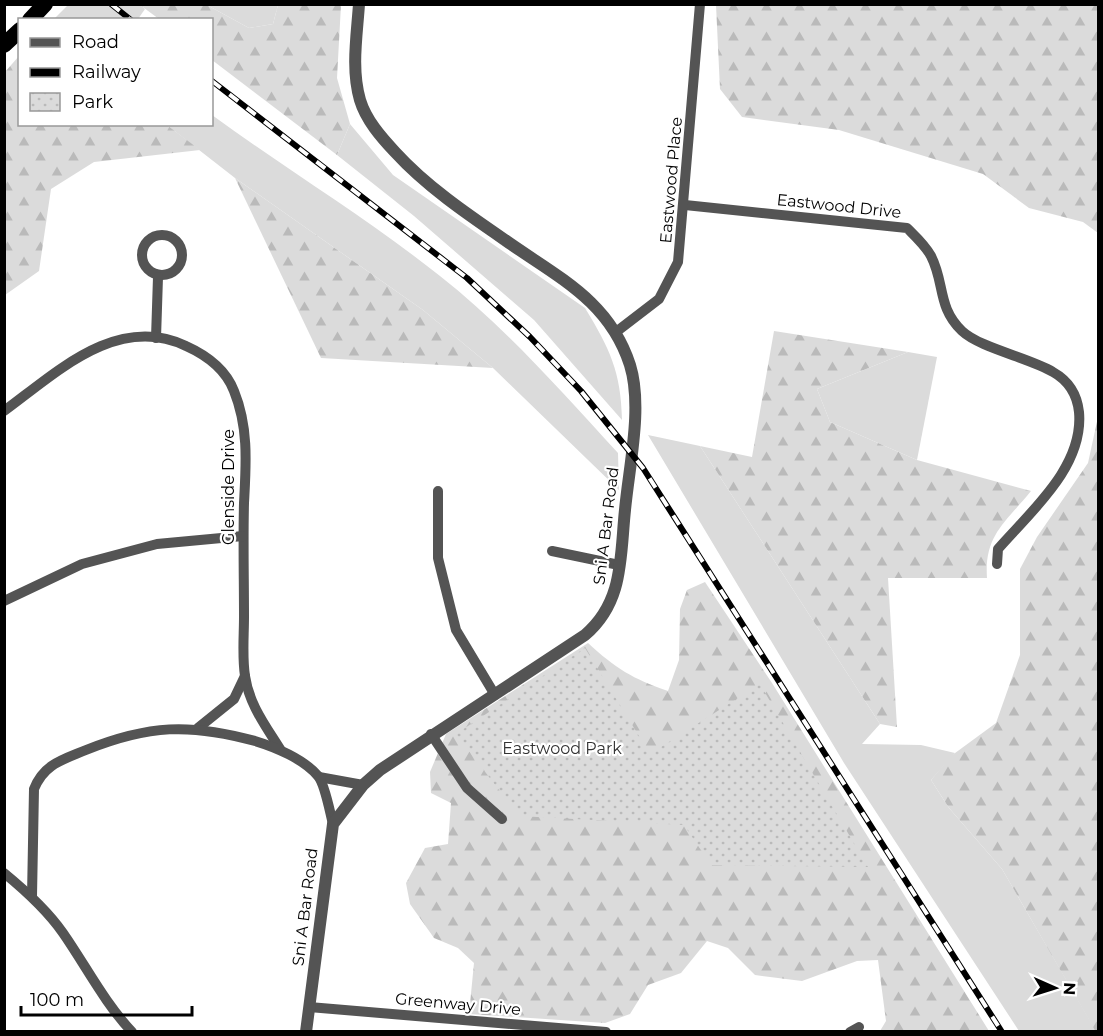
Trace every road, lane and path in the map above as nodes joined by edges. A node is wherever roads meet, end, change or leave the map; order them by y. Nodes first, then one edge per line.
1 (45, 4) edge
2 (359, 4) edge
3 (700, 4) edge
4 (32, 18) edge
5 (18, 32) edge
6 (4, 45) edge
7 (685, 205) junction
8 (158, 277) dead end
9 (616, 332) junction
10 (156, 338) junction
11 (4, 411) edge
12 (438, 491) dead end
13 (243, 536) junction
14 (552, 551) dead end
15 (997, 564) dead end
16 (619, 565) junction
17 (4, 601) edge
18 (245, 675) junction
19 (495, 695) junction
20 (198, 728) junction
21 (431, 734) junction
22 (280, 748) junction
23 (319, 777) junction
24 (363, 785) junction
25 (502, 819) dead end
26 (333, 824) junction
27 (4, 873) edge
28 (32, 896) junction
29 (309, 1007) junction
30 (132, 1032) edge
31 (306, 1032) edge
32 (606, 1032) edge

1 - 4 highway
2 - 9 street, Sni A Bar Road
3 - 7 street, Eastwood Place
5 - 6 highway
7 - 9 street, Eastwood Place
7 - 15 street, Eastwood Drive
8 - 10 street
9 - 16 street, Sni A Bar Road
10 - 11 street, Glenside Drive
10 - 13 street, Glenside Drive
12 - 19 street
13 - 17 street
13 - 18 street, Glenside Drive
14 - 16 street
16 - 19 street, Sni A Bar Road
18 - 20 street, Glenside Drive
18 - 22 street, Glenside Drive
19 - 21 street, Sni A Bar Road
20 - 22 street
20 - 28 street
21 - 24 street, Sni A Bar Road
21 - 25 street
22 - 23 street
23 - 24 street
23 - 26 street
24 - 26 street, Sni A Bar Road
26 - 29 street, Sni A Bar Road
27 - 28 street
28 - 30 street
29 - 31 street, Sni A Bar Road
29 - 32 street, Greenway Drive

